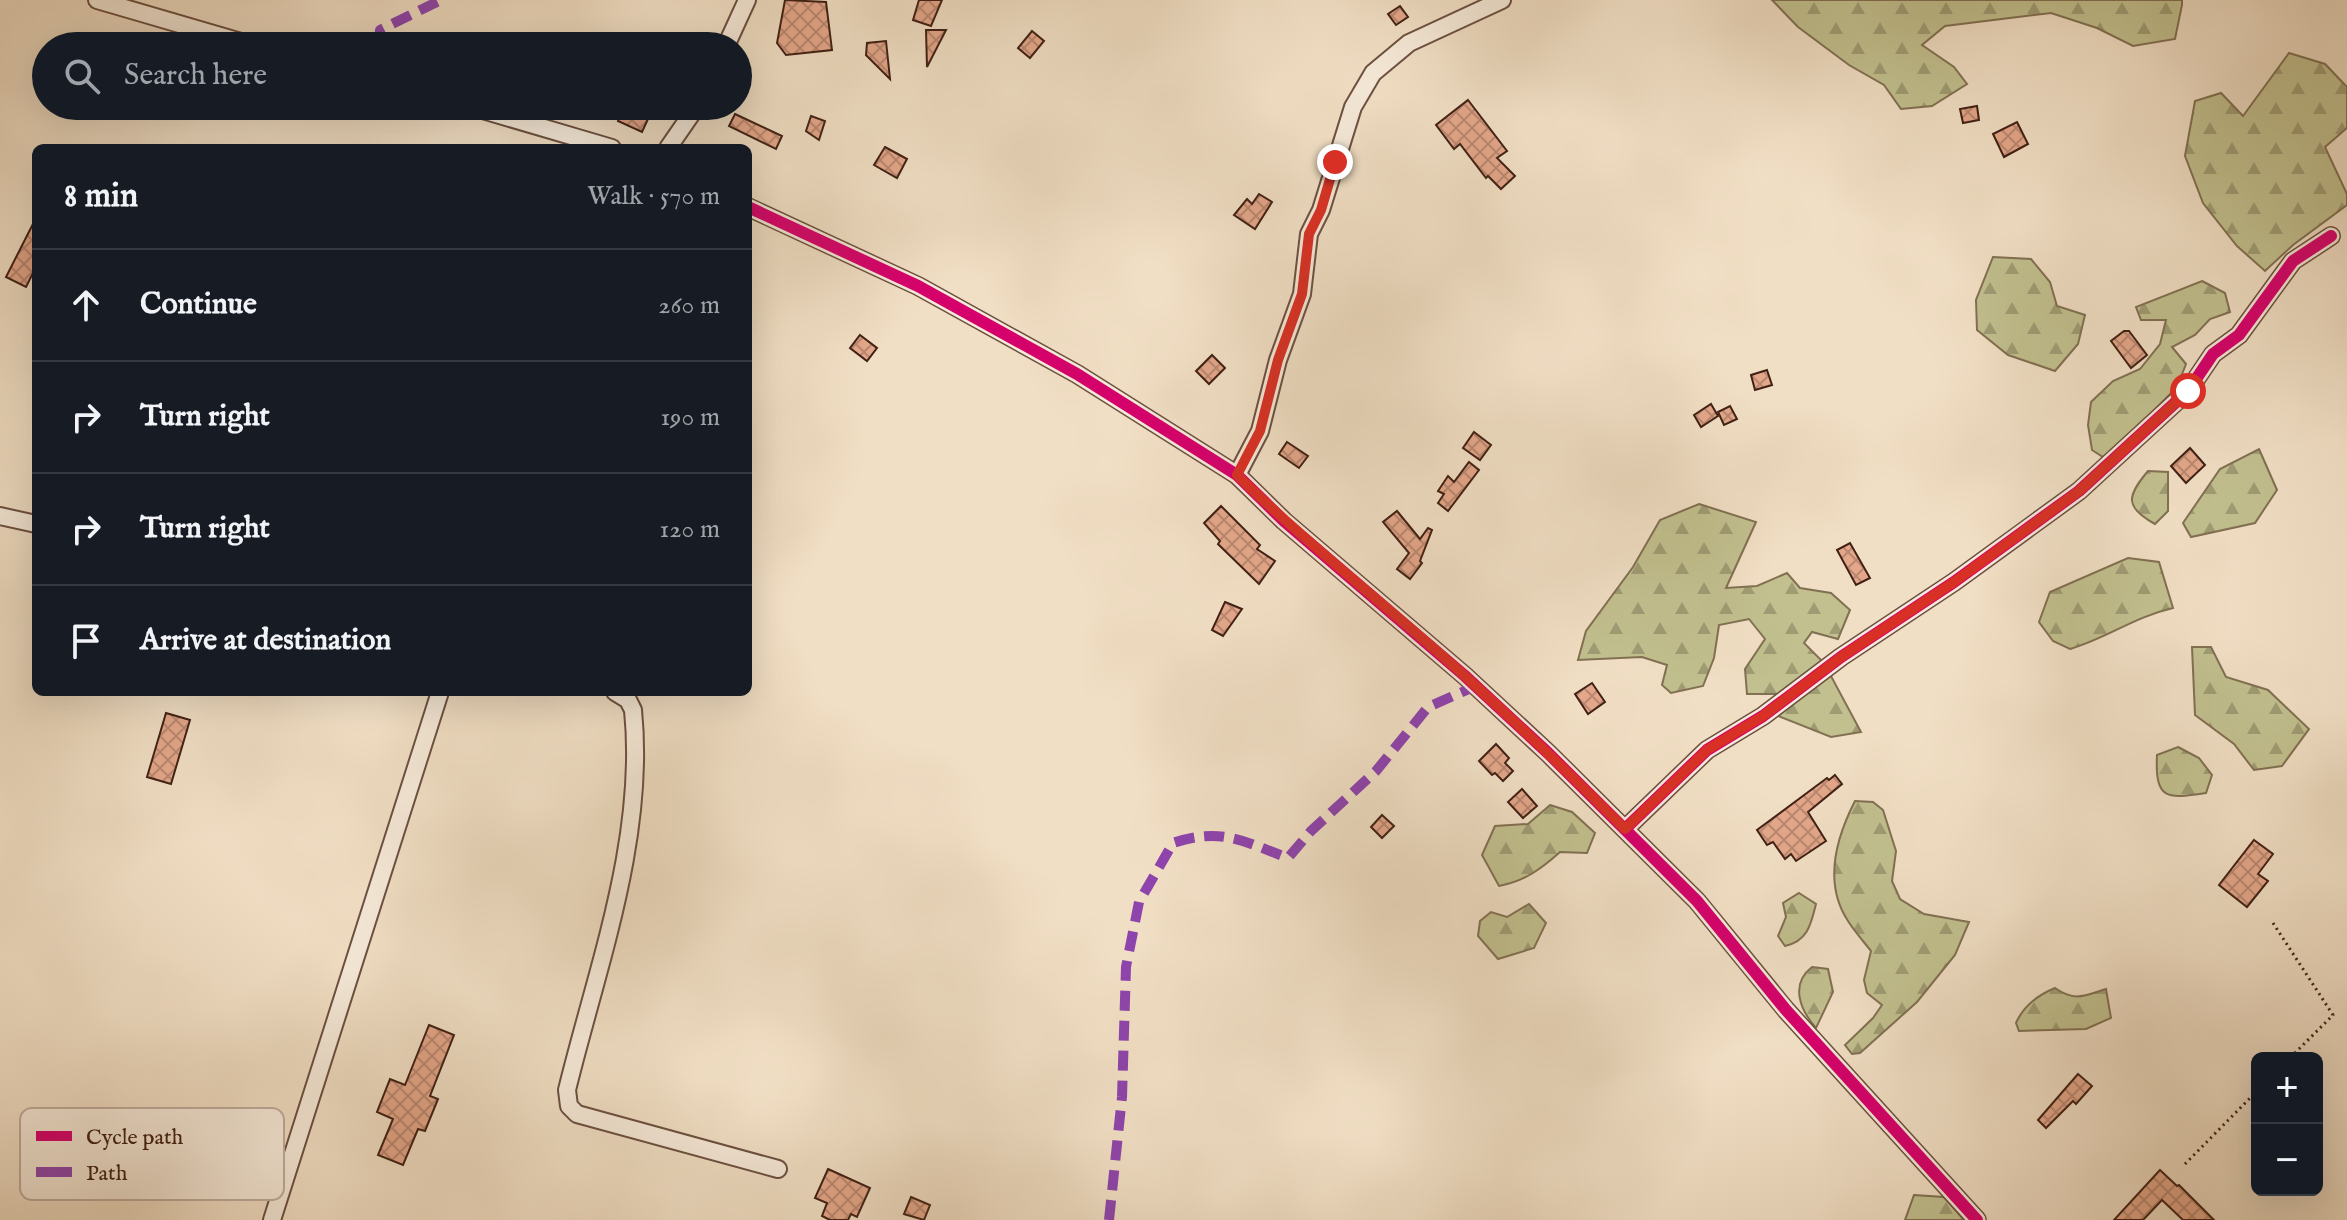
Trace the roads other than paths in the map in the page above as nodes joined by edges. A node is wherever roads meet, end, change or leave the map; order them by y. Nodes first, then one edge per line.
1 (97, 0) edge
2 (747, 0) edge
3 (1502, 0) edge
4 (207, 32) edge
5 (732, 32) edge
6 (509, 120) edge
7 (687, 120) edge
8 (574, 143) edge
9 (671, 144) edge
10 (752, 209) edge
11 (2331, 236) dead end
12 (1237, 475) junction
13 (0, 516) edge
14 (32, 523) edge
15 (439, 696) edge
16 (622, 696) edge
17 (1625, 829) junction
18 (778, 1169) dead end
19 (284, 1182) edge
20 (278, 1200) edge
21 (272, 1220) edge
22 (1977, 1220) edge

1 - 4 street
2 - 5 street
3 - 12 street
6 - 8 street
7 - 9 street
10 - 12 street
11 - 17 street
12 - 17 street
13 - 14 street
15 - 19 street
16 - 18 street
17 - 22 street
20 - 21 street

